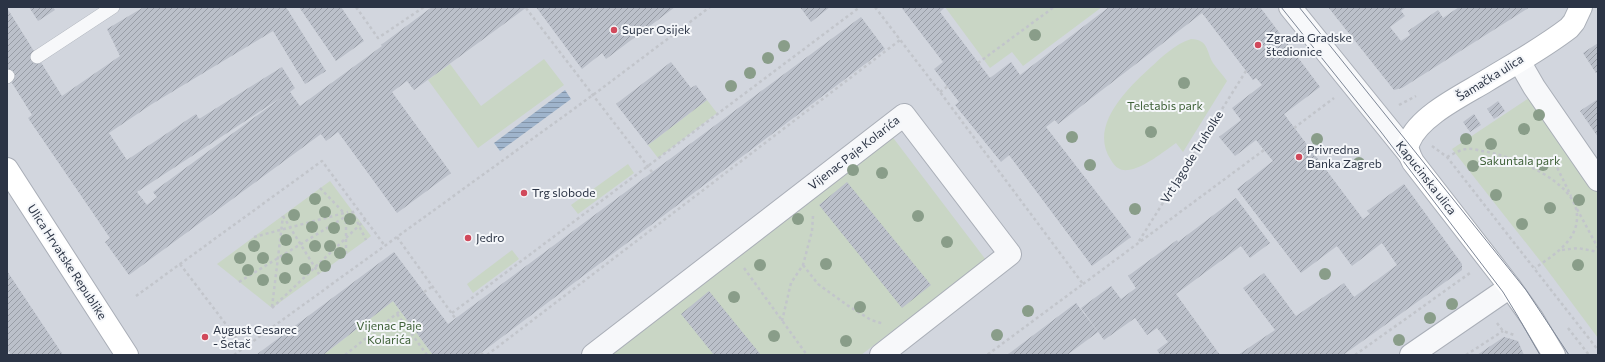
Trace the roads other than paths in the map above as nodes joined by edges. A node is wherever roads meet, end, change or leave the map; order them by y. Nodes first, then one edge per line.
1 (113, 7) edge
2 (1290, 7) edge
3 (1581, 7) edge
4 (38, 56) dead end
5 (1519, 61) junction
6 (1409, 154) junction
7 (7, 169) edge
8 (1598, 180) edge
9 (1510, 287) junction
10 (128, 355) edge
11 (593, 355) edge
12 (880, 355) edge
13 (1411, 355) edge
14 (1554, 355) edge

1 - 4 lane
2 - 6 street, Kapucinska ulica
3 - 5 street, Šamačka ulica
5 - 6 street, Šamačka ulica
5 - 8 street
6 - 9 street, Kapucinska ulica
7 - 10 street, Ulica Hrvatske Republike
9 - 13 street
9 - 14 street, Kapucinska ulica
11 - 12 street, Vijenac Paje Kolarića

